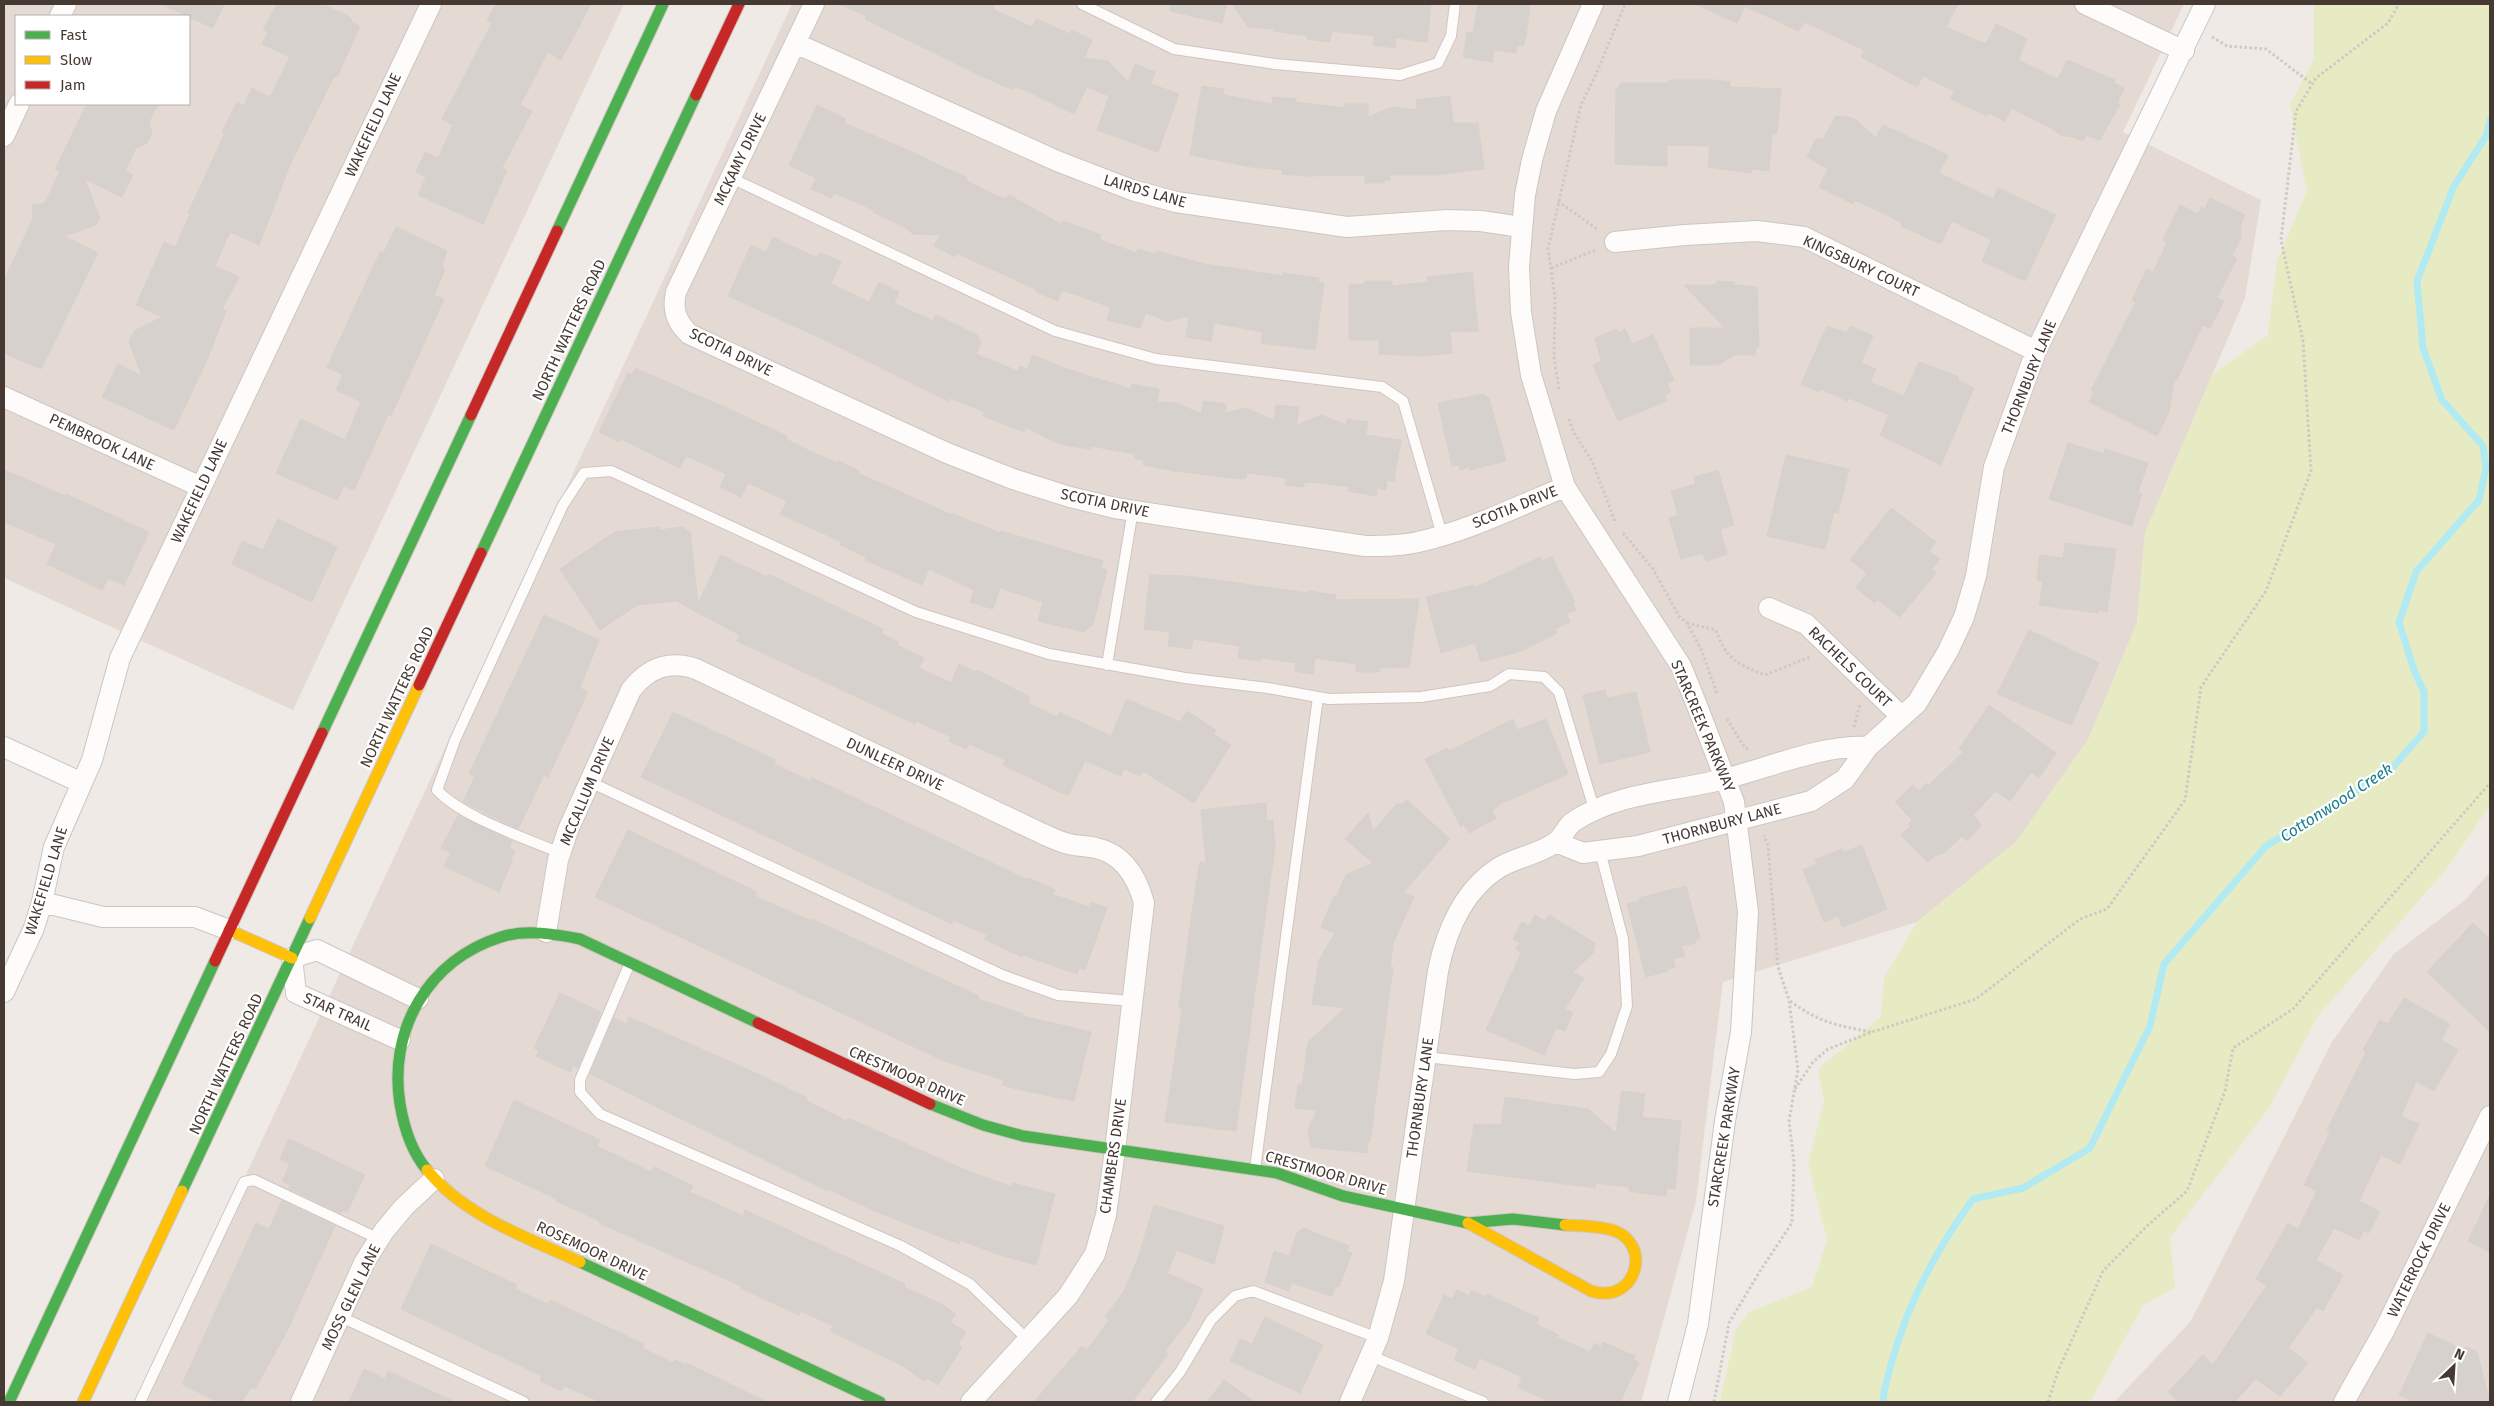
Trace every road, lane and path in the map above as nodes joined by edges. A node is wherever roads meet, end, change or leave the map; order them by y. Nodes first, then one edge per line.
1 (431, 4) edge
2 (663, 4) edge
3 (739, 4) edge
4 (814, 4) edge
5 (1082, 4) edge
6 (1455, 4) edge
7 (1592, 4) edge
8 (1625, 4) edge
9 (2085, 4) edge
10 (2205, 4) edge
11 (2399, 4) edge
12 (2194, 27) junction
13 (795, 43) junction
14 (2184, 51) junction
15 (2312, 84) junction
16 (19, 105) edge
17 (4, 136) edge
18 (731, 178) junction
19 (1558, 201) junction
20 (1521, 227) junction
21 (1615, 242) junction
22 (1551, 268) junction
23 (675, 315) joint
24 (2036, 351) junction
25 (1560, 394) dead end
26 (4, 397) edge
27 (1566, 412) dead end
28 (201, 487) junction
29 (1565, 487) junction
30 (1133, 510) junction
31 (1442, 535) junction
32 (1769, 608) dead end
33 (1687, 624) junction
34 (1815, 662) dead end
35 (1107, 665) junction
36 (660, 667) joint
37 (1318, 697) junction
38 (1719, 698) dead end
39 (1854, 699) dead end
40 (1902, 716) junction
41 (1725, 717) dead end
42 (1854, 730) dead end
43 (1741, 741) junction
44 (1868, 746) junction
45 (4, 747) edge
46 (1753, 749) dead end
47 (1735, 777) junction
48 (590, 782) junction
49 (82, 783) junction
50 (2490, 783) edge
51 (1594, 812) junction
52 (1755, 815) junction
53 (1736, 821) junction
54 (1556, 842) junction
55 (1600, 851) junction
56 (560, 853) junction
57 (1129, 868) joint
58 (42, 902) junction
59 (229, 930) junction
60 (546, 932) junction
61 (292, 958) junction
62 (631, 962) junction
63 (4, 992) edge
64 (418, 999) junction
65 (1789, 1000) junction
66 (1132, 1001) junction
67 (1872, 1032) junction
68 (400, 1040) junction
69 (1426, 1057) junction
70 (1795, 1089) junction
71 (2490, 1116) edge
72 (1115, 1150) junction
73 (1255, 1169) junction
74 (434, 1179) junction
75 (1406, 1210) junction
76 (1468, 1223) junction
77 (379, 1239) junction
78 (340, 1317) junction
79 (1028, 1340) junction
80 (1375, 1347) junction
81 (9, 1402) edge
82 (83, 1402) edge
83 (140, 1402) edge
84 (301, 1402) edge
85 (524, 1402) edge
86 (880, 1402) edge
87 (971, 1402) edge
88 (1156, 1402) edge
89 (1350, 1402) edge
90 (1483, 1402) edge
91 (1678, 1402) edge
92 (1714, 1402) edge
93 (2048, 1402) edge
94 (2344, 1402) edge

1 - 28 street, WAKEFIELD LANE
2 - 59 main road
3 - 61 main road, NORTH WATTERS ROAD
4 - 13 street, MCKAMY DRIVE
5 - 6 lane
7 - 20 street, STARCREEK PARKWAY
8 - 19 path
9 - 14 street
10 - 12 street, THORNBURY LANE
11 - 15 path
12 - 14 street, THORNBURY LANE
12 - 15 path
13 - 18 street, MCKAMY DRIVE
13 - 20 street, LAIRDS LANE
14 - 24 street, THORNBURY LANE
15 - 67 path
16 - 17 street
18 - 23 street, MCKAMY DRIVE
18 - 31 lane
19 - 21 path
19 - 22 path
20 - 29 street, STARCREEK PARKWAY
21 - 22 path
21 - 24 street, KINGSBURY COURT
22 - 25 path
23 - 30 street, SCOTIA DRIVE
24 - 40 street, THORNBURY LANE
26 - 28 street, PEMBROOK LANE
27 - 33 path
28 - 49 street, WAKEFIELD LANE
29 - 31 street, SCOTIA DRIVE
29 - 47 street, STARCREEK PARKWAY
30 - 31 street, SCOTIA DRIVE
30 - 35 lane
32 - 40 street, RACHELS COURT
33 - 34 path
33 - 38 path
35 - 37 lane
35 - 56 lane
36 - 48 street, MCCALLUM DRIVE
36 - 57 street, DUNLEER DRIVE
37 - 51 lane
37 - 73 lane
39 - 42 path
40 - 44 street, THORNBURY LANE
41 - 43 path
43 - 46 path
43 - 47 path
44 - 47 street, THORNBURY LANE
44 - 52 street, THORNBURY LANE
45 - 49 street
47 - 51 street, THORNBURY LANE
47 - 53 street, STARCREEK PARKWAY
48 - 56 street, MCCALLUM DRIVE
48 - 66 lane
49 - 58 street, WAKEFIELD LANE
50 - 93 path
51 - 54 street, THORNBURY LANE
52 - 53 street, THORNBURY LANE
52 - 65 path
53 - 55 street, THORNBURY LANE
53 - 91 street, STARCREEK PARKWAY
54 - 55 street, THORNBURY LANE
54 - 69 street, THORNBURY LANE
55 - 69 lane
56 - 60 street, MCCALLUM DRIVE
57 - 66 street, CHAMBERS DRIVE
58 - 59 street
58 - 63 street, WAKEFIELD LANE
59 - 61 main road
59 - 81 main road
60 - 62 main road, CRESTMOOR DRIVE
60 - 64 main road, CRESTMOOR DRIVE
61 - 64 street
61 - 68 street, STAR TRAIL
61 - 82 main road, NORTH WATTERS ROAD
62 - 72 main road, CRESTMOOR DRIVE
62 - 79 lane
64 - 68 main road, CRESTMOOR DRIVE
65 - 67 path
65 - 70 path
66 - 72 street, CHAMBERS DRIVE
67 - 70 path
68 - 74 main road, ROSEMOOR DRIVE
69 - 75 street, THORNBURY LANE
70 - 92 path
71 - 94 street, WATERROCK DRIVE
72 - 73 main road, CRESTMOOR DRIVE
72 - 79 street, CHAMBERS DRIVE
73 - 75 main road, CRESTMOOR DRIVE
74 - 77 street, MOSS GLEN LANE
74 - 86 main road, ROSEMOOR DRIVE
75 - 76 main road, CRESTMOOR DRIVE
75 - 80 street, THORNBURY LANE
76 - 76 main road, CRESTMOOR DRIVE
77 - 78 street, MOSS GLEN LANE
77 - 83 lane
78 - 84 street, MOSS GLEN LANE
78 - 85 lane
79 - 87 street, CHAMBERS DRIVE
80 - 88 lane
80 - 89 street, THORNBURY LANE
80 - 90 lane

